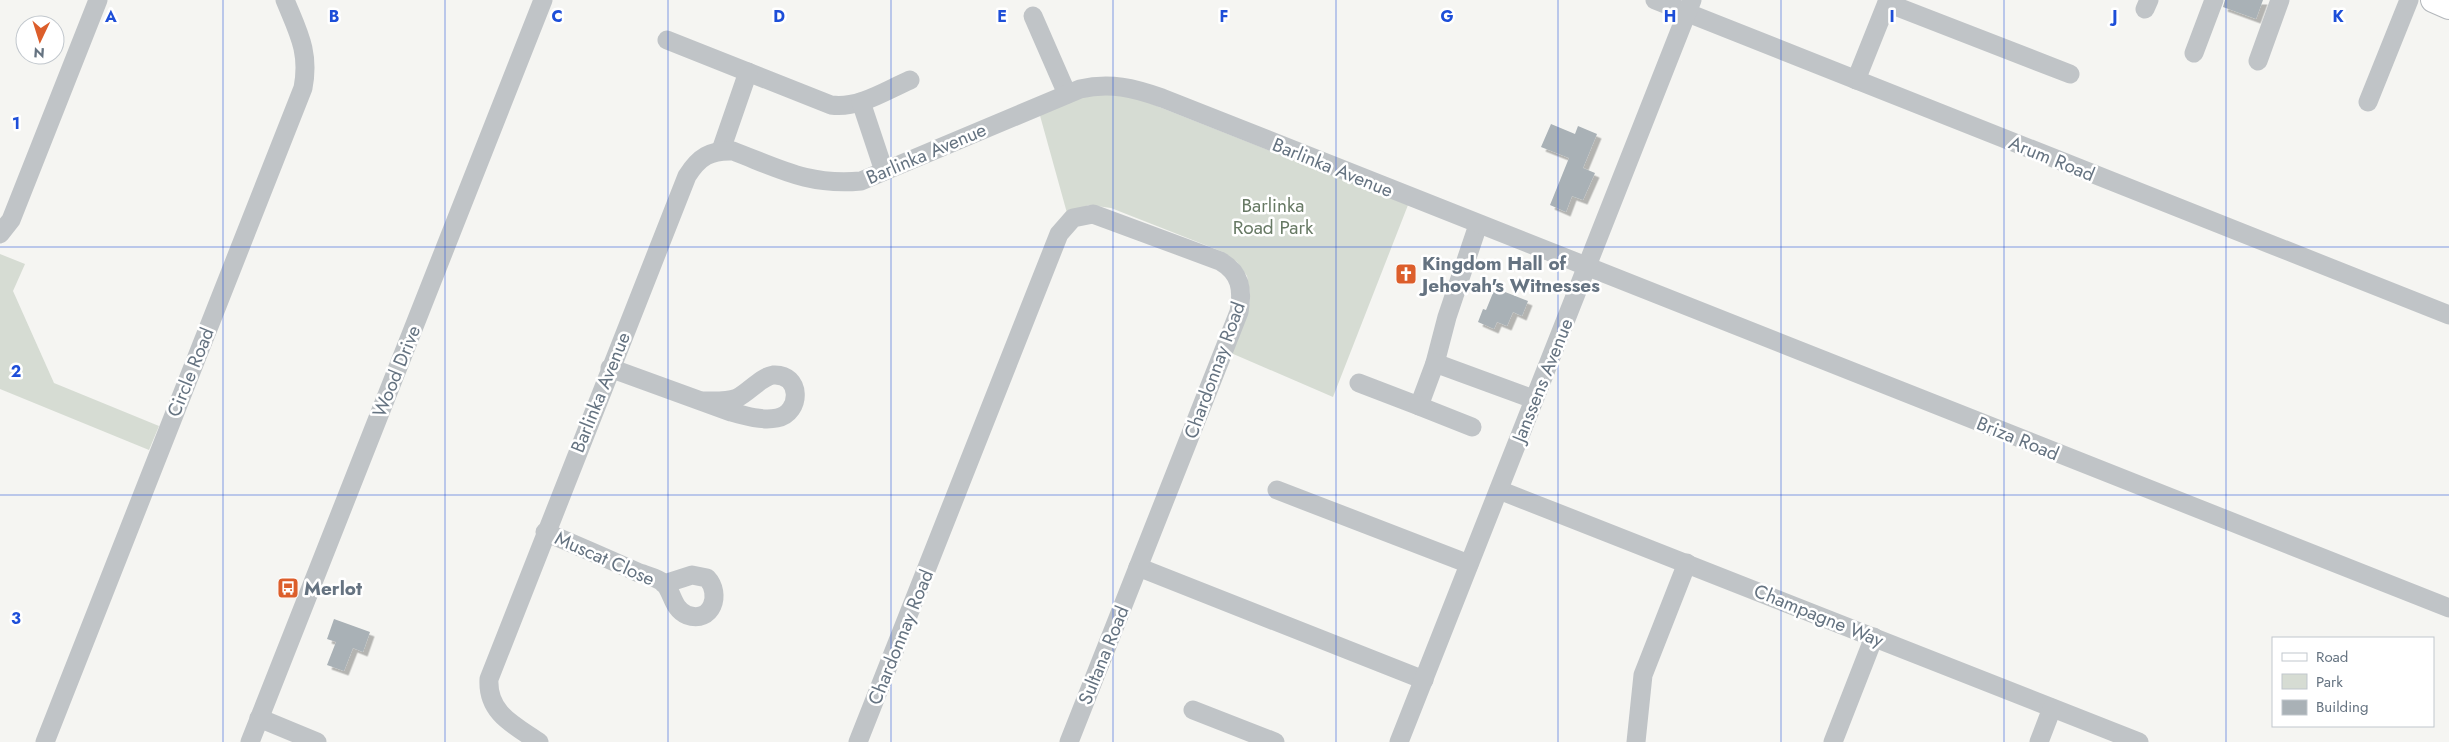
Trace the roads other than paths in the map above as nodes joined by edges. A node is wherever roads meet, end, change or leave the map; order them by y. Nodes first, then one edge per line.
1 (98, 0) edge
2 (285, 0) edge
3 (543, 0) edge
4 (1655, 0) edge
5 (2214, 0) edge
6 (2280, 0) edge
7 (2409, 0) edge
8 (2433, 0) edge
9 (1888, 1) edge
10 (1690, 6) edge
11 (2449, 7) edge
12 (1033, 16) dead end
13 (667, 40) dead end
14 (2194, 53) dead end
15 (2258, 61) dead end
16 (748, 72) junction
17 (2070, 74) dead end
18 (910, 80) dead end
19 (1856, 80) junction
20 (1067, 94) junction
21 (861, 102) junction
22 (2368, 102) dead end
23 (721, 150) junction
24 (884, 171) junction
25 (1478, 225) junction
26 (0, 234) edge
27 (1588, 268) junction
28 (2449, 315) edge
29 (1436, 363) junction
30 (610, 368) junction
31 (1360, 383) dead end
32 (1533, 399) junction
33 (703, 401) dead end
34 (1418, 406) junction
35 (1472, 427) dead end
36 (1277, 490) dead end
37 (1499, 490) junction
38 (545, 532) junction
39 (1687, 563) junction
40 (1469, 564) junction
41 (1138, 567) junction
42 (664, 584) dead end
43 (2449, 608) edge
44 (1874, 637) junction
45 (1424, 680) junction
46 (2052, 708) junction
47 (1193, 710) dead end
48 (259, 718) junction
49 (45, 742) edge
50 (250, 742) edge
51 (317, 742) edge
52 (539, 742) edge
53 (858, 742) edge
54 (1069, 742) edge
55 (1275, 742) edge
56 (1399, 742) edge
57 (1636, 742) edge
58 (1833, 742) edge
59 (2038, 742) edge
60 (2139, 742) edge

1 - 26 street
2 - 49 street, Circle Road
3 - 48 street, Wood Drive
4 - 10 street, Arum Road
5 - 14 street
6 - 15 street
7 - 22 street
8 - 11 main road
9 - 17 street
9 - 19 street
10 - 19 street, Arum Road
10 - 27 street, Janssens Avenue
12 - 20 street
13 - 16 street
16 - 21 street
16 - 23 street
18 - 21 street
19 - 28 street, Arum Road
20 - 24 street, Barlinka Avenue
20 - 25 street, Barlinka Avenue
21 - 24 street
23 - 24 street, Barlinka Avenue
23 - 30 street, Barlinka Avenue
25 - 27 street, Barlinka Avenue
25 - 29 street
27 - 32 street, Janssens Avenue
27 - 43 street, Briza Road
29 - 32 street
29 - 34 street
30 - 33 street
30 - 38 street, Barlinka Avenue
31 - 34 street
32 - 37 street, Janssens Avenue
34 - 35 street
36 - 40 street
37 - 39 street, Champagne Way
37 - 40 street, Janssens Avenue
38 - 42 street, Muscat Close
38 - 52 street, Barlinka Avenue
39 - 44 street, Champagne Way
39 - 57 street
40 - 45 street, Janssens Avenue
41 - 45 street
41 - 53 street, Chardonnay Road
41 - 54 street, Sultana Road
44 - 46 street, Champagne Way
44 - 58 street
45 - 56 street, Janssens Avenue
46 - 59 street
46 - 60 street, Champagne Way
47 - 55 street
48 - 50 street, Wood Drive
48 - 51 street

